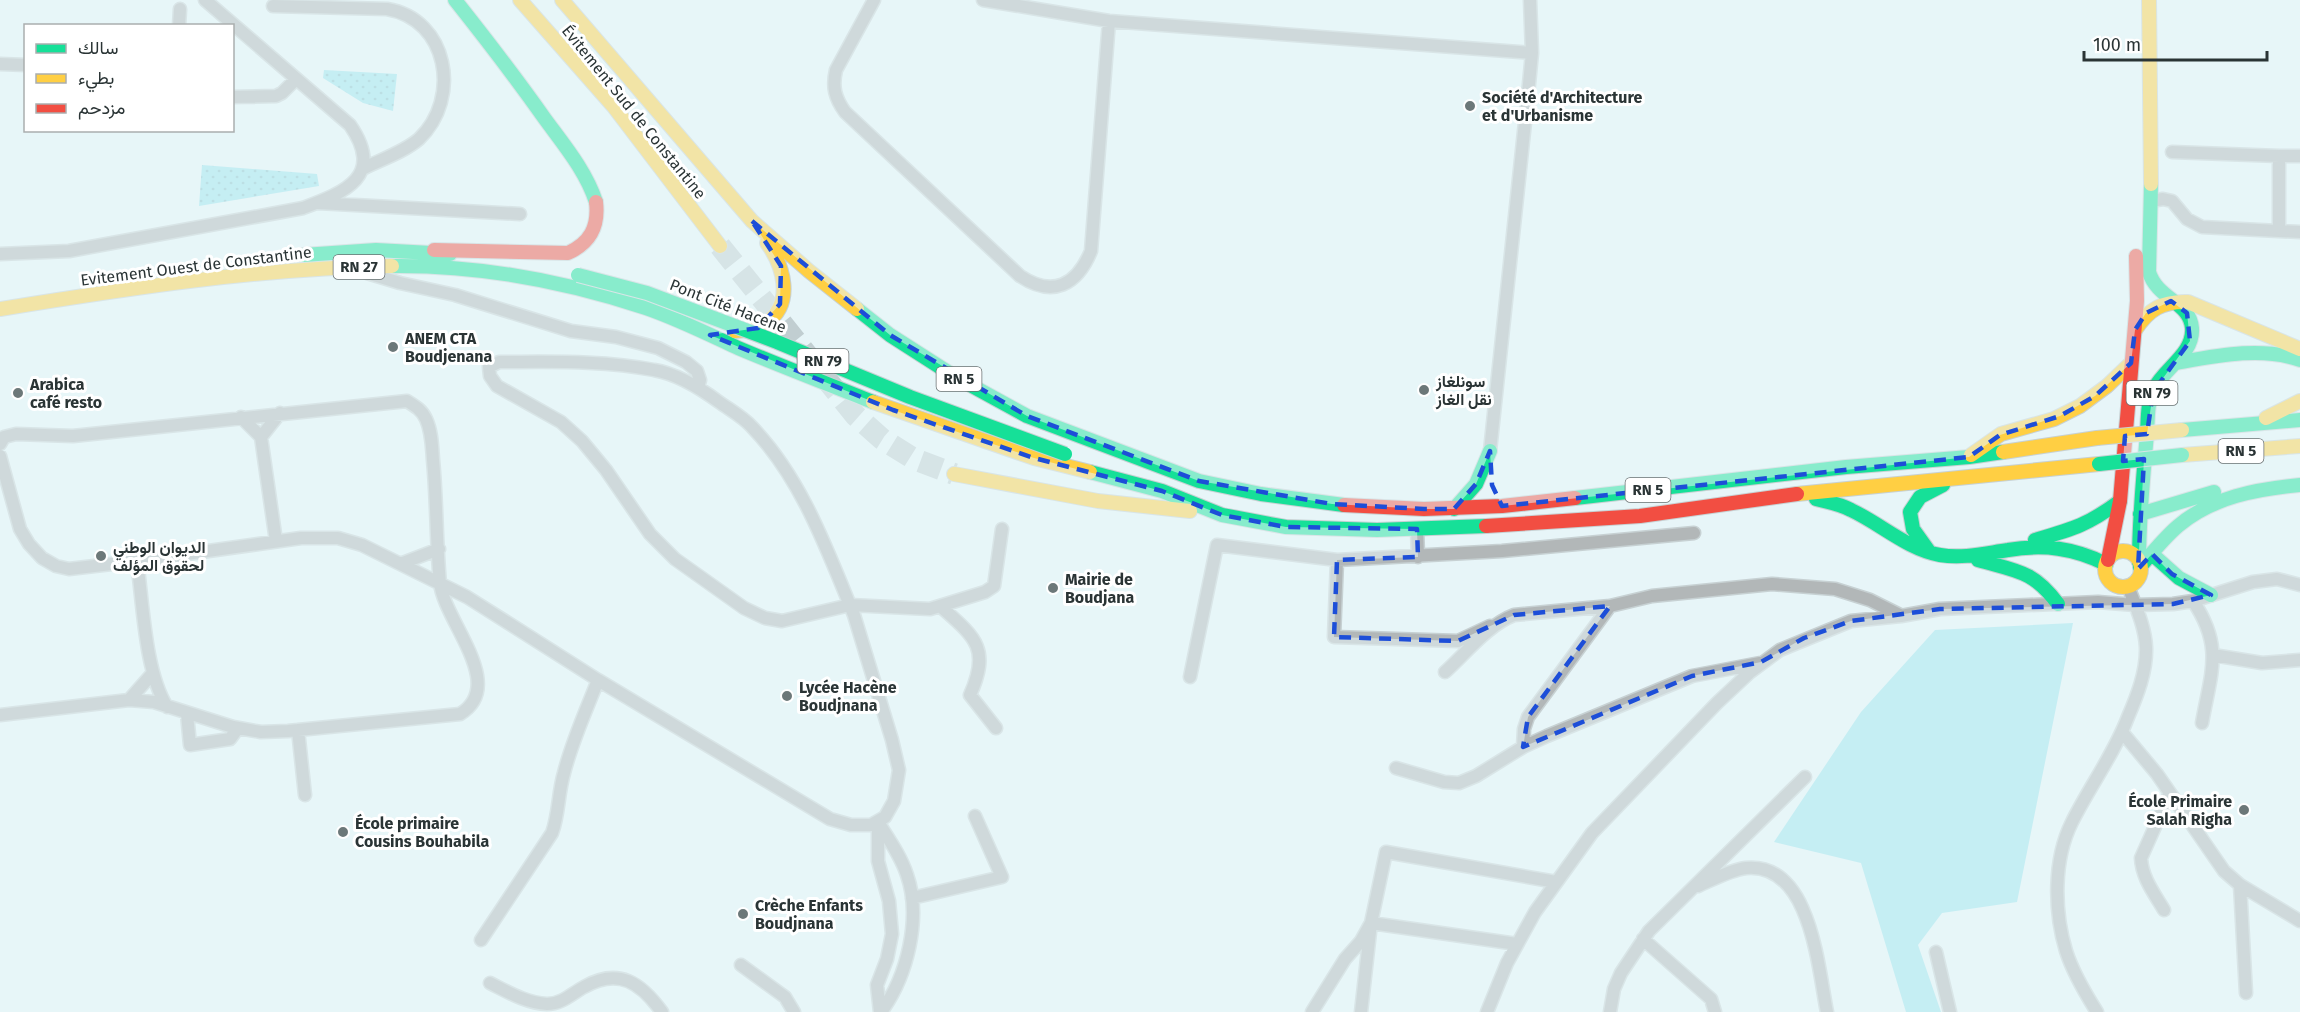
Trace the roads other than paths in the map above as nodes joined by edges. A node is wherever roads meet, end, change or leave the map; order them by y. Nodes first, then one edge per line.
1 (205, 0) edge
2 (455, 0) edge
3 (520, 0) edge
4 (562, 0) edge
5 (874, 0) edge
6 (982, 0) edge
7 (1530, 0) edge
8 (2138, 0) edge
9 (2149, 0) edge
10 (273, 6) dead end
11 (180, 9) dead end
12 (1109, 21) junction
13 (179, 24) edge
14 (232, 24) edge
15 (234, 25) edge
16 (1532, 53) junction
17 (0, 64) edge
18 (24, 65) edge
19 (296, 80) junction
20 (234, 97) edge
21 (2136, 130) dead end
22 (2172, 152) dead end
23 (2279, 156) junction
24 (2300, 156) edge
25 (362, 169) junction
26 (2151, 201) junction
27 (316, 203) junction
28 (520, 214) dead end
29 (752, 221) junction
30 (2279, 230) junction
31 (2136, 232) dead end
32 (2300, 232) edge
33 (720, 246) tunnel mouth
34 (412, 249) junction
35 (0, 254) edge
36 (349, 267) junction
37 (578, 275) joint
38 (0, 299) edge
39 (2170, 301) junction
40 (0, 309) edge
41 (2134, 330) junction
42 (710, 335) junction
43 (2300, 349) edge
44 (2300, 360) edge
45 (2130, 363) junction
46 (2176, 363) junction
47 (698, 388) junction
48 (2300, 401) edge
49 (280, 413) junction
50 (241, 417) junction
51 (2300, 420) edge
52 (2248, 425) junction
53 (261, 437) junction
54 (0, 444) edge
55 (2300, 446) edge
56 (1490, 451) junction
57 (0, 456) edge
58 (1969, 457) junction
59 (1062, 459) junction
60 (954, 474) tunnel mouth
61 (2300, 474) edge
62 (1965, 477) junction
63 (1199, 481) junction
64 (2300, 485) edge
65 (1788, 495) junction
66 (1496, 496) junction
67 (2120, 501) junction
68 (1454, 509) junction
69 (2140, 514) junction
70 (1221, 515) junction
71 (1002, 529) dead end
72 (1417, 529) junction
73 (1694, 533) dead end
74 (276, 541) junction
75 (439, 549) junction
76 (2018, 549) junction
77 (1929, 551) junction
78 (2152, 554) junction
79 (1968, 556) junction
80 (1418, 557) junction
81 (1337, 560) junction
82 (137, 561) junction
83 (2107, 562) junction
84 (400, 564) junction
85 (2139, 564) junction
86 (440, 585) junction
87 (2300, 585) edge
88 (2128, 586) junction
89 (2211, 595) junction
90 (2193, 601) junction
91 (2058, 604) junction
92 (850, 605) junction
93 (2135, 605) junction
94 (940, 606) junction
95 (1610, 606) junction
96 (1901, 616) junction
97 (1504, 619) junction
98 (2213, 655) junction
99 (2300, 660) edge
100 (1761, 662) junction
101 (1445, 672) dead end
102 (152, 674) junction
103 (1190, 677) dead end
104 (598, 680) junction
105 (129, 700) junction
106 (167, 707) junction
107 (186, 714) junction
108 (0, 715) edge
109 (2202, 723) dead end
110 (238, 728) junction
111 (996, 728) dead end
112 (298, 730) junction
113 (2122, 732) junction
114 (1523, 747) junction
115 (1396, 768) dead end
116 (1805, 777) dead end
117 (2170, 793) junction
118 (305, 795) dead end
119 (975, 816) dead end
120 (878, 822) junction
121 (1556, 882) junction
122 (2240, 885) junction
123 (1693, 888) junction
124 (912, 898) junction
125 (2164, 910) dead end
126 (2300, 921) edge
127 (1371, 923) junction
128 (1643, 939) junction
129 (481, 940) dead end
130 (1517, 944) junction
131 (1936, 952) dead end
132 (741, 965) dead end
133 (490, 983) dead end
134 (2246, 993) dead end
135 (662, 1012) edge
136 (794, 1012) edge
137 (880, 1012) edge
138 (1312, 1012) edge
139 (1361, 1012) edge
140 (1487, 1012) edge
141 (1610, 1012) edge
142 (1715, 1012) edge
143 (1827, 1012) edge
144 (1950, 1012) edge
145 (2097, 1012) edge

1 - 14 street
2 - 34 highway
3 - 33 highway, Évitement Sud de Constantine
4 - 29 highway, Évitement Sud de Constantine / RN 5
5 - 12 street
6 - 12 street
7 - 16 street
8 - 21 highway
9 - 26 highway, RN 79
10 - 25 street
11 - 13 street
12 - 16 street
15 - 19 street
16 - 56 street
17 - 18 street
19 - 20 street
19 - 25 street
22 - 23 street
23 - 24 street
23 - 30 street
25 - 27 street
26 - 30 street
26 - 39 highway, RN 79
27 - 28 street
27 - 35 street
29 - 42 highway
29 - 63 highway, RN 5
30 - 32 street
31 - 41 highway, RN 79
34 - 37 highway, Evitement Ouest de Constantine / RN 27
34 - 38 highway, Evitement Ouest de Constantine / RN 27
36 - 40 highway, Evitement Ouest de Constantine / RN 27
36 - 42 highway, Evitement Ouest de Constantine / RN 27
36 - 47 street
37 - 59 highway, Pont Cité Hacene / RN 79, bridge
39 - 41 highway
39 - 43 highway
39 - 46 highway, RN 79
41 - 45 highway, RN 79
42 - 59 highway, Pont Cité Hacene / RN 79
44 - 46 highway, RN 79
45 - 58 highway
45 - 67 highway, RN 79
46 - 69 highway, RN 79
47 - 92 street
47 - 92 street
48 - 52 highway
49 - 50 street
49 - 53 street
49 - 75 street
50 - 53 street
50 - 54 street
51 - 52 highway, RN 5
52 - 58 highway, RN 5, bridge
53 - 74 street
55 - 62 highway, RN 5, bridge
56 - 66 highway
56 - 68 highway
57 - 82 street
58 - 66 highway, RN 5
59 - 63 highway, RN 79
59 - 70 highway, RN 79
60 - 70 highway, RN 5
61 - 69 highway
62 - 65 highway, RN 5
62 - 77 highway
63 - 68 highway, RN 5
64 - 78 highway
65 - 72 highway, RN 5
65 - 77 highway
66 - 68 highway, RN 5
67 - 76 highway
67 - 83 highway, RN 79
69 - 85 highway, RN 79
70 - 72 highway, RN 5
71 - 94 street
72 - 80 street
73 - 80 street
74 - 82 street
74 - 84 street
75 - 84 street
75 - 86 street
76 - 79 highway
76 - 83 highway
77 - 79 highway
78 - 85 highway
78 - 89 highway
79 - 91 highway
80 - 81 street
81 - 97 street
81 - 103 street
82 - 102 street
83 - 85 highway
83 - 88 highway
84 - 86 street
85 - 88 highway
86 - 104 street
86 - 112 street
87 - 89 street
88 - 93 street
89 - 90 street
90 - 93 street
90 - 98 street
91 - 93 street
91 - 96 street
92 - 94 street
92 - 120 street
93 - 113 street
94 - 111 street
95 - 96 street
95 - 97 street
95 - 114 street
96 - 100 street
97 - 101 street
98 - 99 street
98 - 109 street
100 - 114 street
100 - 121 street
102 - 105 street
102 - 106 street
104 - 120 street
104 - 129 street
105 - 106 street
105 - 108 street
106 - 107 street
107 - 110 street
107 - 110 street
110 - 112 street
112 - 118 street
113 - 117 street
113 - 145 street
114 - 115 street
116 - 123 street
117 - 122 street
117 - 125 street
119 - 124 street
120 - 124 street
120 - 137 street
121 - 127 street
121 - 130 street
122 - 126 street
122 - 134 street
123 - 128 street
123 - 143 street
124 - 137 street
127 - 130 street
127 - 138 street
127 - 139 street
128 - 141 street
128 - 142 street
130 - 140 street
131 - 144 street
132 - 136 street
133 - 135 street

